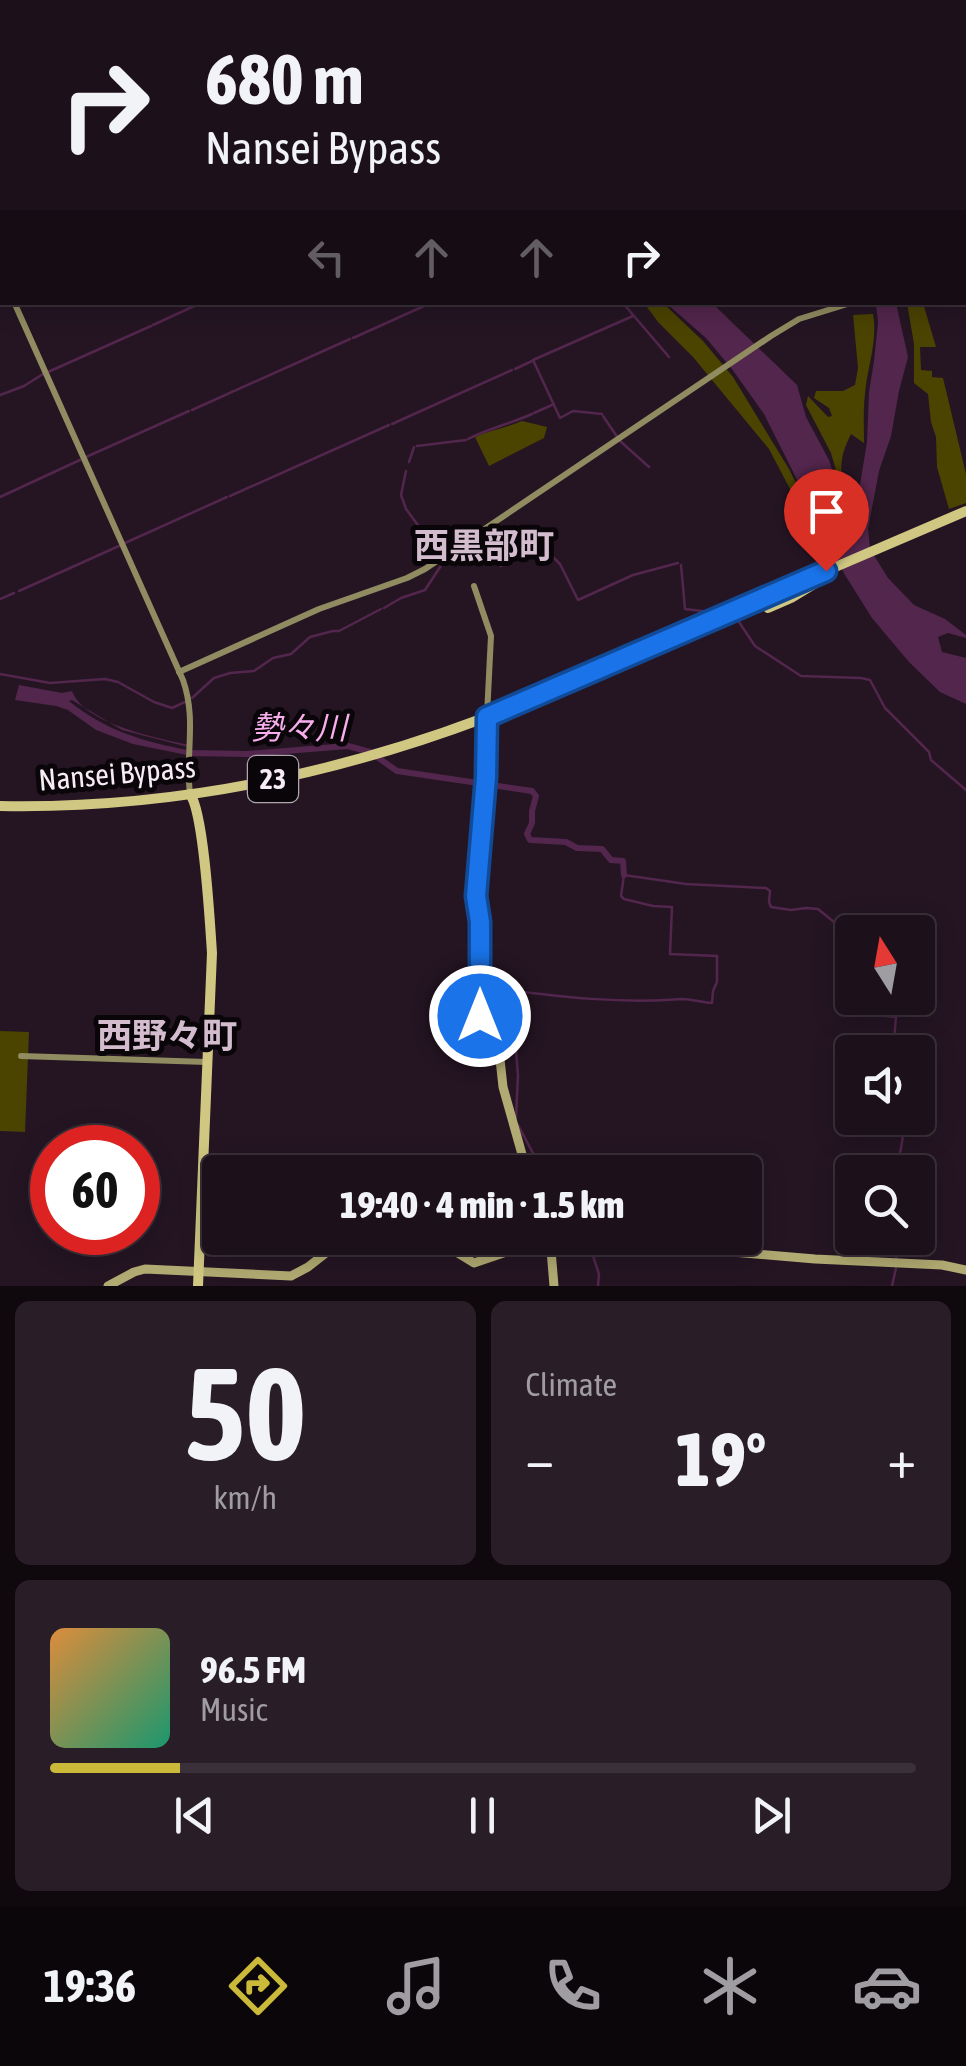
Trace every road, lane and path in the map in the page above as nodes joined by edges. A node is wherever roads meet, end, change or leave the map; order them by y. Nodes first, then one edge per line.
1 (15, 305) edge
2 (845, 305) edge
3 (966, 514) edge
4 (825, 575) junction
5 (474, 586) dead end
6 (763, 590) dead end
7 (768, 608) dead end
8 (179, 672) junction
9 (487, 719) junction
10 (191, 797) junction
11 (0, 809) edge
12 (21, 1056) dead end
13 (204, 1063) junction
14 (522, 1155) edge
15 (323, 1255) edge
16 (461, 1255) edge
17 (495, 1255) edge
18 (551, 1255) edge
19 (762, 1255) edge
20 (966, 1270) edge
21 (195, 1272) junction
22 (108, 1286) edge
23 (195, 1286) edge
24 (554, 1286) edge

1 - 8 main road
2 - 8 main road
3 - 4 highway, Nansei Bypass / 23
4 - 6 highway
4 - 7 highway
4 - 9 highway, Nansei Bypass / 23
5 - 9 main road
8 - 10 main road
9 - 10 highway, Nansei Bypass / 23
9 - 14 main road
10 - 11 highway, Nansei Bypass / 23
10 - 13 highway
12 - 13 main road
13 - 21 highway
15 - 21 main road
16 - 17 main road
18 - 24 main road
19 - 20 main road
21 - 22 main road
21 - 23 highway

